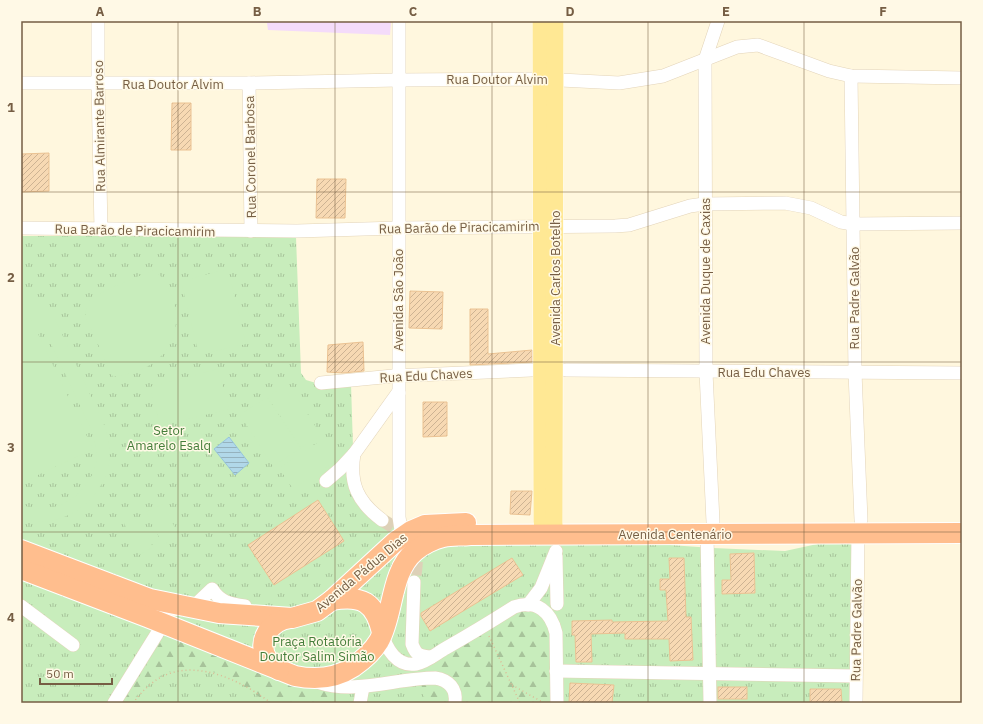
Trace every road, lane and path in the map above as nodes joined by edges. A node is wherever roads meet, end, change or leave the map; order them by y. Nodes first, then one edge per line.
1 (98, 21) edge
2 (399, 21) edge
3 (541, 21) edge
4 (555, 21) edge
5 (718, 21) edge
6 (705, 60) junction
7 (851, 76) junction
8 (962, 78) edge
9 (548, 79) junction
10 (398, 80) junction
11 (21, 83) edge
12 (98, 84) junction
13 (248, 84) junction
14 (704, 204) junction
15 (962, 223) edge
16 (853, 224) junction
17 (548, 226) junction
18 (21, 228) edge
19 (398, 228) junction
20 (101, 230) junction
21 (251, 231) junction
22 (531, 370) dead end
23 (566, 370) dead end
24 (706, 372) junction
25 (855, 372) junction
26 (962, 373) edge
27 (398, 376) junction
28 (321, 382) dead end
29 (399, 393) junction
30 (354, 454) junction
31 (326, 481) dead end
32 (399, 508) junction
33 (962, 519) edge
34 (382, 520) tunnel mouth
35 (419, 526) junction
36 (550, 526) junction
37 (859, 526) junction
38 (710, 528) junction
39 (962, 533) edge
40 (402, 536) junction
41 (21, 550) edge
42 (21, 568) edge
43 (408, 577) junction
44 (332, 600) junction
45 (557, 604) dead end
46 (528, 605) junction
47 (21, 606) edge
48 (191, 607) junction
49 (292, 618) junction
50 (163, 624) junction
51 (484, 626) junction
52 (382, 632) junction
53 (73, 645) dead end
54 (426, 660) junction
55 (279, 670) junction
56 (556, 671) junction
57 (710, 673) junction
58 (855, 676) junction
59 (308, 679) junction
60 (422, 679) junction
61 (512, 685) junction
62 (363, 687) junction
63 (114, 703) edge
64 (133, 703) edge
65 (270, 703) edge
66 (360, 703) edge
67 (455, 703) edge
68 (520, 703) edge
69 (544, 703) edge
70 (557, 703) edge
71 (710, 703) edge
72 (856, 703) edge

1 - 12 street, Rua Almirante Barroso
2 - 10 street, Avenida São João
3 - 9 main road, Avenida Carlos Botelho
4 - 9 main road, Avenida Carlos Botelho
5 - 6 street, Avenida Duque de Caxias
6 - 7 street, Rua Doutor Alvim
6 - 9 street, Rua Doutor Alvim
6 - 14 street, Avenida Duque de Caxias
7 - 8 street, Rua Doutor Alvim
7 - 16 street, Rua Padre Galvão
9 - 10 street, Rua Doutor Alvim
9 - 17 main road, Avenida Carlos Botelho
10 - 13 street, Rua Doutor Alvim
10 - 19 street, Avenida São João
11 - 12 street, Rua Doutor Alvim
12 - 13 street, Rua Doutor Alvim
12 - 20 street, Rua Almirante Barroso
13 - 21 street, Rua Coronel Barbosa
14 - 16 street, Rua Barão de Piracicamirim
14 - 17 street, Rua Barão de Piracicamirim
14 - 24 street, Avenida Duque de Caxias
15 - 16 street, Rua Barão de Piracicamirim
16 - 25 street, Rua Padre Galvão
17 - 19 street, Rua Barão de Piracicamirim
17 - 36 main road, Avenida Carlos Botelho
18 - 20 street, Rua Barão de Piracicamirim
19 - 21 street, Rua Barão de Piracicamirim
19 - 27 street, Avenida São João
20 - 21 street, Rua Barão de Piracicamirim
22 - 27 street, Rua Edu Chaves
23 - 24 street, Rua Edu Chaves
24 - 25 street, Rua Edu Chaves
24 - 38 street, Avenida Duque de Caxias
25 - 26 street, Rua Edu Chaves
25 - 37 street, Rua Padre Galvão
27 - 28 street, Rua Edu Chaves
27 - 29 street, Avenida São João
29 - 30 street
29 - 32 street, Avenida São João
30 - 31 street
30 - 34 street
32 - 35 street
32 - 40 street, Avenida São João
33 - 37 highway, Avenida Centenário
35 - 36 highway, Avenida Pádua Dias
35 - 40 highway, Avenida Pádua Dias
36 - 38 highway, Avenida Centenário
36 - 43 highway, Avenida Centenário
37 - 38 highway, Avenida Centenário
37 - 39 highway, Avenida Centenário
37 - 58 street, Rua Padre Galvão
38 - 57 street, Avenida Duque de Caxias
40 - 44 highway, Avenida Pádua Dias
41 - 48 highway, Avenida Pádua Dias
42 - 50 highway, Avenida Pádua Dias
43 - 52 highway, Avenida Pádua Dias
43 - 54 street
44 - 49 highway, Avenida Pádua Dias
44 - 52 highway
45 - 46 street
46 - 51 street
46 - 56 street
47 - 53 street
48 - 49 highway, Avenida Pádua Dias
48 - 50 highway
49 - 55 highway
50 - 55 highway, Avenida Pádua Dias
50 - 63 street
51 - 54 street
51 - 61 path
52 - 54 street
52 - 59 highway, Avenida Pádua Dias
54 - 60 street
55 - 59 highway, Avenida Pádua Dias
56 - 57 street
56 - 70 street
57 - 58 street
57 - 71 street, Avenida Duque de Caxias
58 - 72 street, Rua Padre Galvão
59 - 62 street
60 - 62 street
60 - 67 street
61 - 68 path
61 - 69 path
62 - 66 street
64 - 65 path

